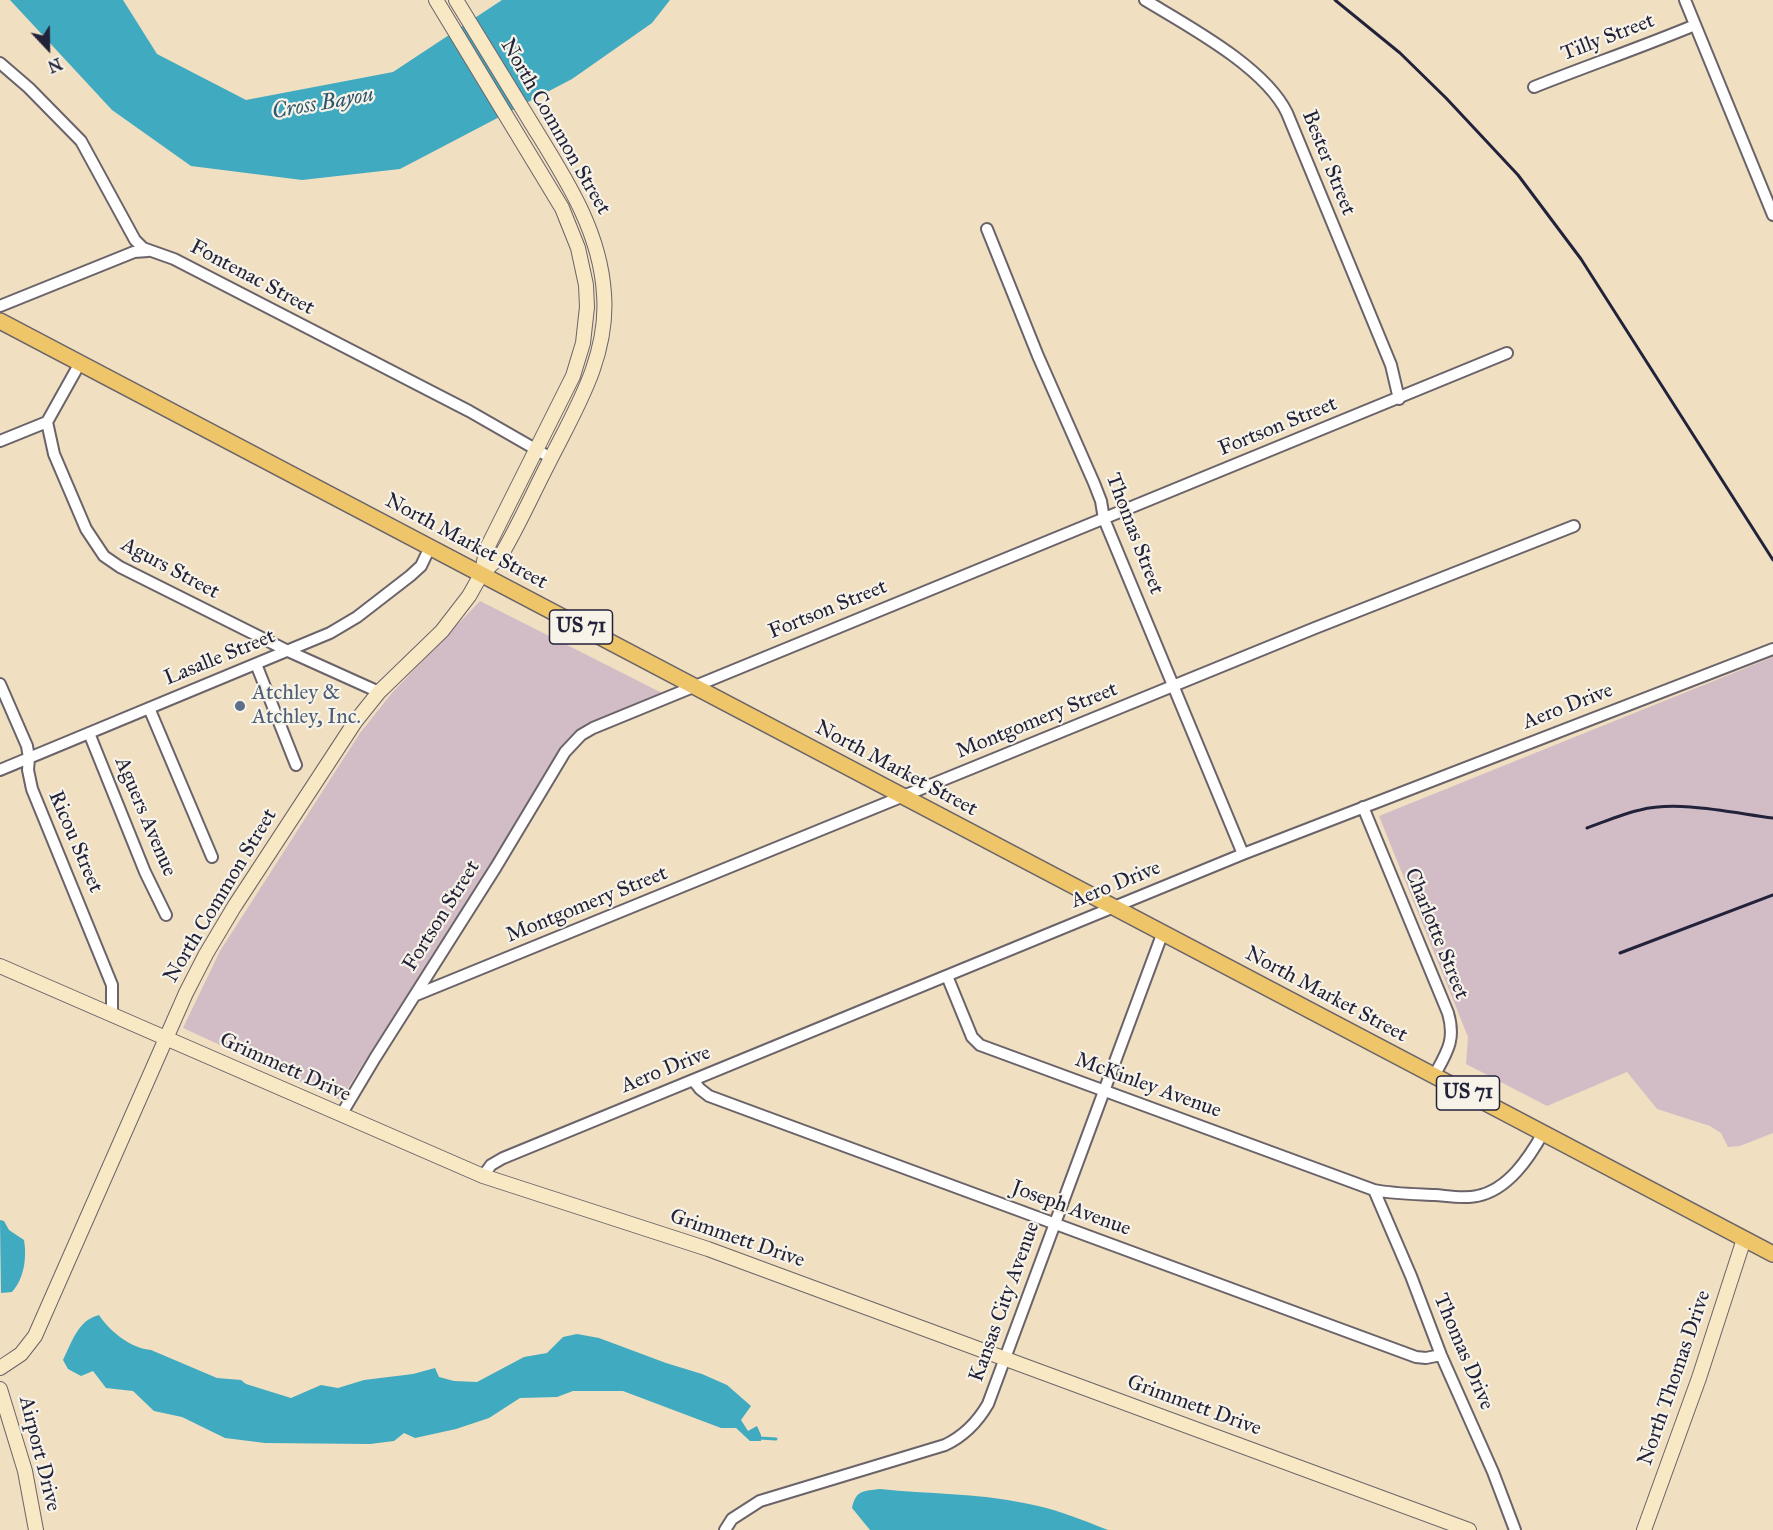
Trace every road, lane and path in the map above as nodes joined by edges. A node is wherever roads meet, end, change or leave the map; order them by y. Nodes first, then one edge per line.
1 (436, 0) edge
2 (456, 0) edge
3 (1145, 0) edge
4 (1685, 0) edge
5 (1695, 25) junction
6 (0, 63) edge
7 (1534, 87) dead end
8 (1773, 215) edge
9 (987, 229) dead end
10 (152, 252) junction
11 (0, 306) edge
12 (0, 321) edge
13 (1508, 353) dead end
14 (80, 363) junction
15 (1399, 399) junction
16 (47, 422) junction
17 (0, 441) edge
18 (536, 449) junction
19 (551, 458) junction
20 (1104, 519) junction
21 (1574, 526) dead end
22 (430, 547) junction
23 (482, 573) junction
24 (1773, 649) edge
25 (288, 651) junction
26 (256, 664) junction
27 (0, 684) edge
28 (1173, 686) junction
29 (693, 687) junction
30 (379, 692) junction
31 (149, 708) junction
32 (89, 733) junction
33 (29, 758) junction
34 (296, 765) dead end
35 (0, 770) edge
36 (904, 796) junction
37 (1363, 807) junction
38 (1243, 854) junction
39 (212, 857) dead end
40 (1113, 907) junction
41 (166, 915) dead end
42 (1163, 932) junction
43 (0, 966) edge
44 (947, 976) junction
45 (416, 995) junction
46 (112, 1015) junction
47 (166, 1039) junction
48 (1434, 1076) junction
49 (693, 1080) junction
50 (1103, 1091) junction
51 (341, 1115) junction
52 (1543, 1133) junction
53 (483, 1176) junction
54 (1374, 1190) junction
55 (1055, 1224) junction
56 (1744, 1239) junction
57 (1773, 1254) edge
58 (1441, 1355) junction
59 (1005, 1358) junction
60 (0, 1368) edge
61 (0, 1389) edge
62 (36, 1530) edge
63 (725, 1530) edge
64 (1469, 1530) edge
65 (1515, 1530) edge
66 (1644, 1530) edge

1 - 18 main road, North Common Street
2 - 19 main road, North Common Street
3 - 15 street, Bester Street
4 - 5 street
5 - 7 street, Tilly Street
5 - 8 street
6 - 10 street, Fontenac Street
9 - 20 street, Thomas Street
10 - 11 street
10 - 18 street, Fontenac Street
12 - 14 main road, North Market Street / US 71
13 - 15 street, Fortson Street
14 - 16 street
14 - 22 main road, North Market Street / US 71
15 - 20 street, Fortson Street
16 - 17 street
16 - 25 street, Agurs Street
18 - 19 street, Fontenac Street
18 - 23 main road, North Common Street
19 - 23 main road, North Common Street
20 - 28 street, Thomas Street
20 - 29 street, Fortson Street
21 - 28 street, Montgomery Street
22 - 23 main road, North Market Street / US 71
22 - 25 street, Lasalle Street
23 - 29 main road, North Market Street / US 71
23 - 30 main road, North Common Street
24 - 37 street, Aero Drive
25 - 26 street, Lasalle Street
25 - 30 street, Agurs Street
26 - 31 street, Lasalle Street
26 - 34 street
27 - 33 street, Ricou Street
28 - 36 street, Montgomery Street
28 - 38 street, Thomas Street
29 - 36 main road, North Market Street / US 71
29 - 45 street, Fortson Street
30 - 47 main road, North Common Street
31 - 32 street, Lasalle Street
31 - 39 street
32 - 33 street, Lasalle Street
32 - 41 street, Aguers Avenue
33 - 35 street, Lasalle Street
33 - 46 street, Ricou Street
36 - 40 main road, North Market Street / US 71
36 - 45 street, Montgomery Street
37 - 38 street, Aero Drive
37 - 48 street, Charlotte Street
38 - 40 street, Aero Drive
40 - 42 main road, North Market Street / US 71
40 - 44 street, Aero Drive
42 - 48 main road, North Market Street / US 71
42 - 50 street, Kansas City Avenue
43 - 46 main road, Grimmett Drive
44 - 49 street, Aero Drive
44 - 50 street, McKinley Avenue
45 - 51 street, Fortson Street
46 - 47 main road, Grimmett Drive
47 - 51 main road, Grimmett Drive
47 - 60 main road, North Common Street
48 - 52 main road, North Market Street / US 71
49 - 53 street, Aero Drive
49 - 55 street, Joseph Avenue
50 - 54 street, McKinley Avenue
50 - 55 street, Kansas City Avenue
51 - 53 main road, Grimmett Drive
52 - 54 street, McKinley Avenue
52 - 56 main road, North Market Street / US 71
53 - 59 main road, Grimmett Drive
54 - 58 street, Thomas Drive
55 - 58 street, Joseph Avenue
55 - 59 street, Kansas City Avenue
56 - 57 main road, North Market Street / US 71
56 - 66 main road, North Thomas Drive
58 - 65 street, Thomas Drive
59 - 63 street, Kansas City Avenue
59 - 64 main road, Grimmett Drive
61 - 62 main road, Airport Drive

